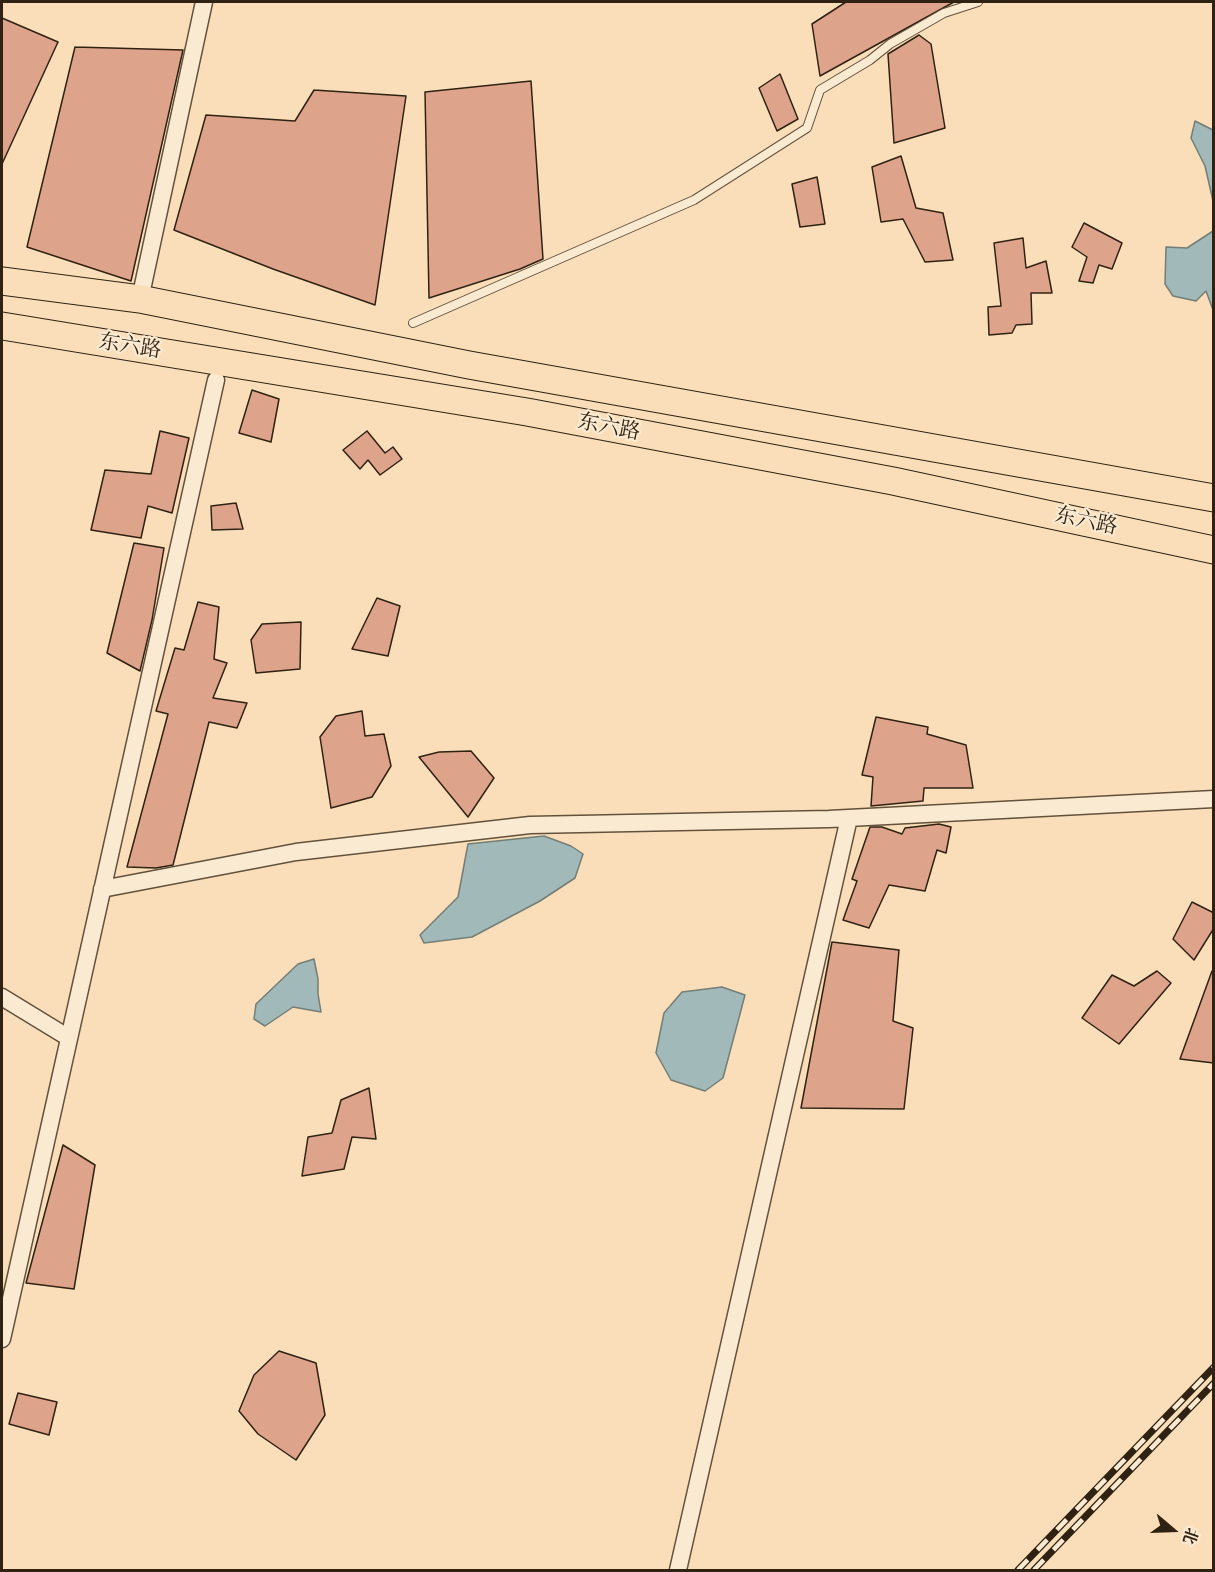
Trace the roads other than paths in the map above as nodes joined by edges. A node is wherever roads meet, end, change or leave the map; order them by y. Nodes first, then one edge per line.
1 (204, 2) edge
2 (978, 2) edge
3 (2, 280) edge
4 (140, 299) junction
5 (413, 323) dead end
6 (2, 326) edge
7 (216, 380) dead end
8 (1214, 498) edge
9 (1214, 550) edge
10 (1214, 799) edge
11 (849, 818) junction
12 (102, 889) junction
13 (2, 997) edge
14 (69, 1038) junction
15 (2, 1340) edge
16 (678, 1570) edge

1 - 4 street
2 - 5 lane
3 - 4 main road, 东六路
4 - 8 main road, 东六路
6 - 9 main road, 东六路
7 - 12 street
10 - 11 street
11 - 12 street
11 - 16 street
12 - 14 street
13 - 14 street
14 - 15 street

